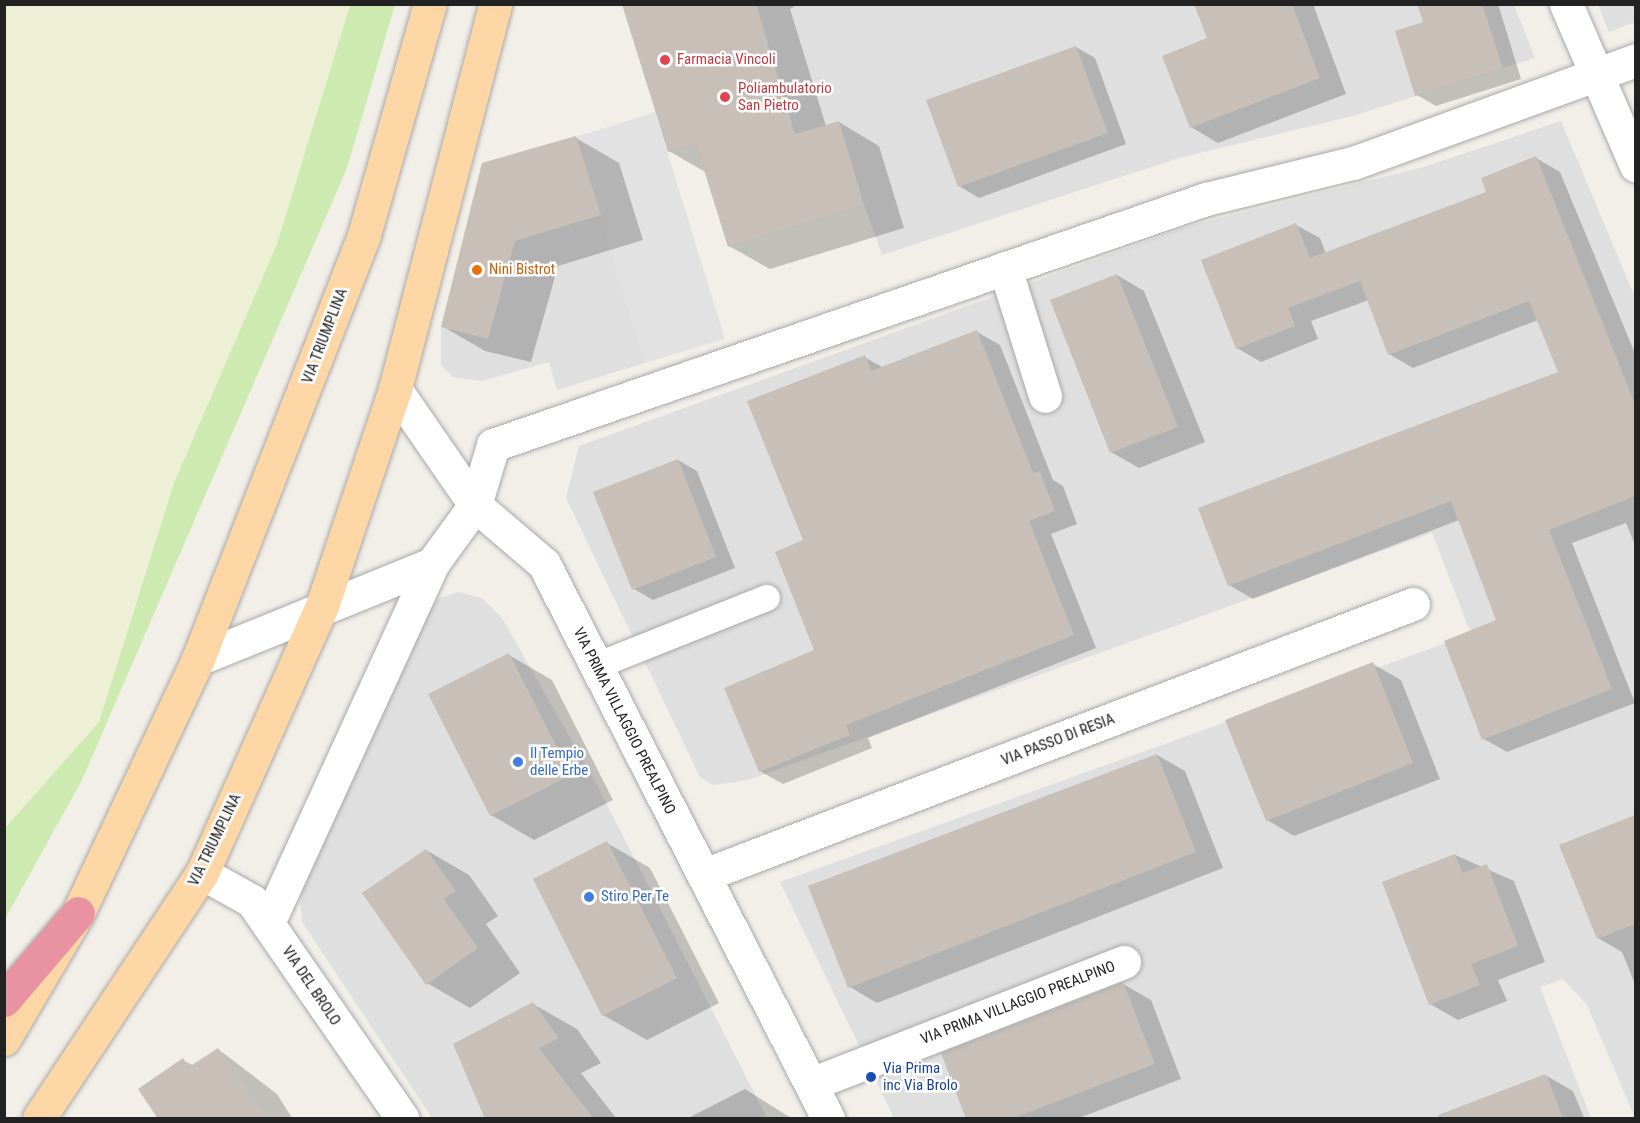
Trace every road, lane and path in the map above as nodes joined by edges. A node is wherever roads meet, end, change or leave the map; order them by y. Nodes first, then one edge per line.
1 (430, 4) edge
2 (495, 4) edge
3 (1566, 4) edge
4 (1635, 60) edge
5 (1594, 74) junction
6 (1635, 166) edge
7 (1005, 268) junction
8 (395, 388) junction
9 (1045, 396) dead end
10 (475, 505) junction
11 (432, 564) junction
12 (767, 598) dead end
13 (1413, 604) dead end
14 (322, 606) junction
15 (198, 659) junction
16 (596, 666) junction
17 (202, 873) junction
18 (704, 875) junction
19 (78, 913) junction
20 (268, 923) junction
21 (1124, 962) dead end
22 (4, 1000) edge
23 (4, 1039) edge
24 (811, 1084) junction
25 (39, 1119) edge
26 (402, 1119) edge
27 (828, 1119) edge

1 - 15 main road, VIA TRIUMPLINA
2 - 8 main road, VIA TRIUMPLINA
3 - 5 street
4 - 5 street
5 - 6 street
5 - 7 street
7 - 9 street
7 - 10 street
8 - 10 street, VIA PRIMA VILLAGGIO PREALPINO
8 - 14 main road, VIA TRIUMPLINA
10 - 11 street
10 - 16 street, VIA PRIMA VILLAGGIO PREALPINO
11 - 14 street
11 - 20 street
12 - 16 lane
13 - 18 street, VIA PASSO DI RESIA
14 - 15 street
14 - 17 main road, VIA TRIUMPLINA
15 - 19 main road, VIA TRIUMPLINA
16 - 18 street, VIA PRIMA VILLAGGIO PREALPINO
17 - 20 street, VIA DEL BROLO
17 - 25 main road, VIA TRIUMPLINA
18 - 24 street, VIA PRIMA VILLAGGIO PREALPINO
19 - 22 highway
19 - 23 main road, VIA TRIUMPLINA
20 - 26 street, VIA DEL BROLO
21 - 24 street, VIA PRIMA VILLAGGIO PREALPINO
24 - 27 street, VIA PRIMA VILLAGGIO PREALPINO

